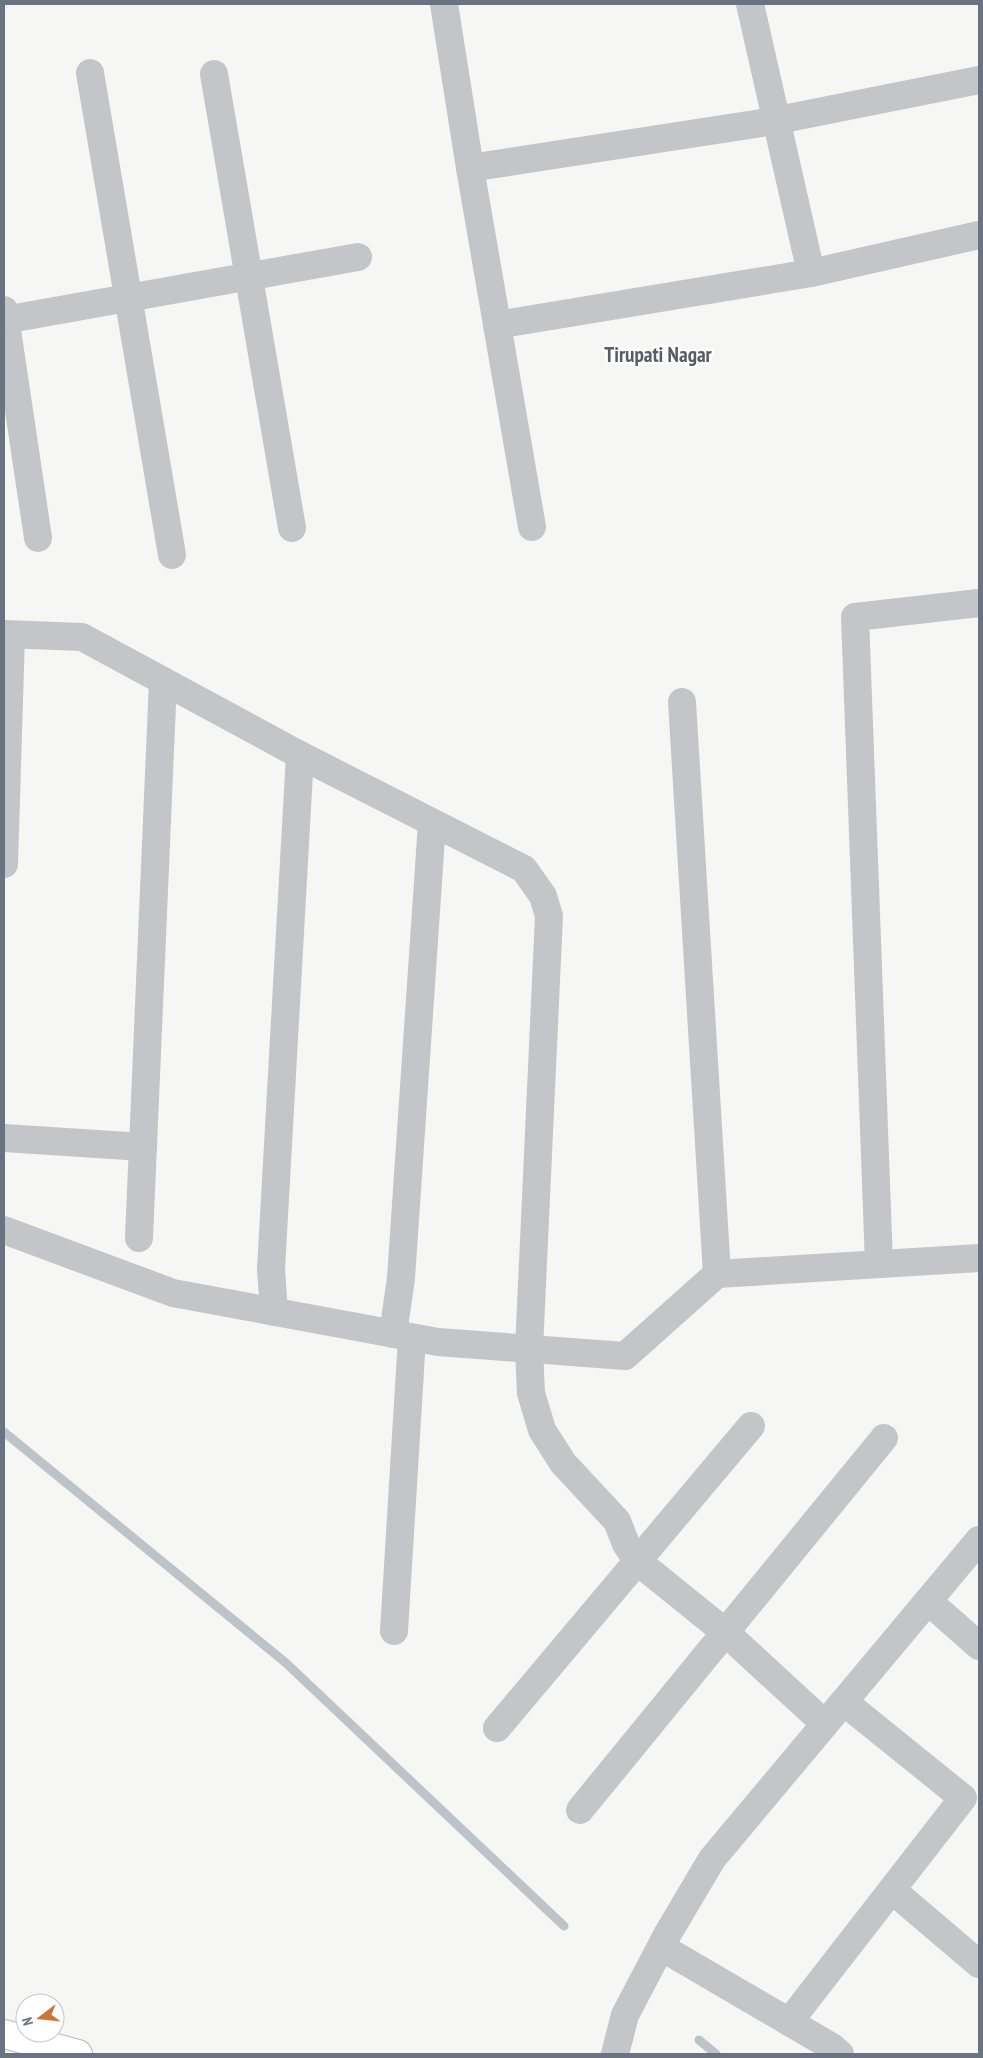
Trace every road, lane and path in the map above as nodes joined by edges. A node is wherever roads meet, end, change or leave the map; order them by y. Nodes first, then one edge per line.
1 (444, 4) edge
2 (750, 4) edge
3 (90, 73) dead end
4 (214, 74) dead end
5 (979, 80) edge
6 (776, 120) junction
7 (470, 168) junction
8 (979, 235) edge
9 (358, 257) dead end
10 (811, 273) junction
11 (248, 276) junction
12 (128, 299) junction
13 (4, 316) edge
14 (497, 324) junction
15 (532, 527) dead end
16 (292, 528) dead end
17 (38, 538) dead end
18 (172, 555) dead end
19 (979, 603) edge
20 (8, 634) edge
21 (163, 680) junction
22 (682, 702) dead end
23 (300, 756) junction
24 (432, 823) junction
25 (4, 864) edge
26 (4, 1138) edge
27 (143, 1146) junction
28 (4, 1230) edge
29 (139, 1238) dead end
30 (979, 1258) edge
31 (878, 1264) junction
32 (717, 1274) junction
33 (274, 1312) junction
34 (402, 1336) junction
35 (529, 1349) junction
36 (750, 1426) dead end
37 (884, 1438) dead end
38 (979, 1540) edge
39 (637, 1561) junction
40 (928, 1601) junction
41 (394, 1631) dead end
42 (726, 1632) junction
43 (979, 1646) edge
44 (844, 1702) junction
45 (825, 1724) junction
46 (497, 1728) dead end
47 (580, 1810) dead end
48 (892, 1890) junction
49 (661, 1947) junction
50 (979, 1964) edge
51 (789, 2022) junction
52 (4, 2034) edge
53 (78, 2054) edge
54 (615, 2054) edge
55 (840, 2054) edge

1 - 7 street
2 - 6 street
3 - 12 street
4 - 11 street
5 - 6 street
6 - 7 street
6 - 10 street
7 - 14 street
8 - 10 street
9 - 11 street
10 - 14 street
11 - 12 street
11 - 16 street
12 - 13 street
12 - 18 street
13 - 17 street
14 - 15 street
19 - 31 street
20 - 21 street
20 - 25 street
21 - 23 street
21 - 27 street
22 - 32 street
23 - 24 street
23 - 33 street
24 - 34 street
24 - 35 street
26 - 27 street
27 - 29 street
28 - 33 street
30 - 31 street
31 - 32 street
32 - 35 street
33 - 34 street
34 - 35 street
34 - 41 street
35 - 39 street
36 - 39 street
37 - 42 street
38 - 40 street
39 - 42 street
39 - 46 street
40 - 43 street
40 - 44 street
42 - 45 street
42 - 47 street
44 - 45 street
44 - 48 street
45 - 49 street
48 - 50 street
48 - 51 street
49 - 51 street
49 - 54 street
51 - 55 street
52 - 53 street

